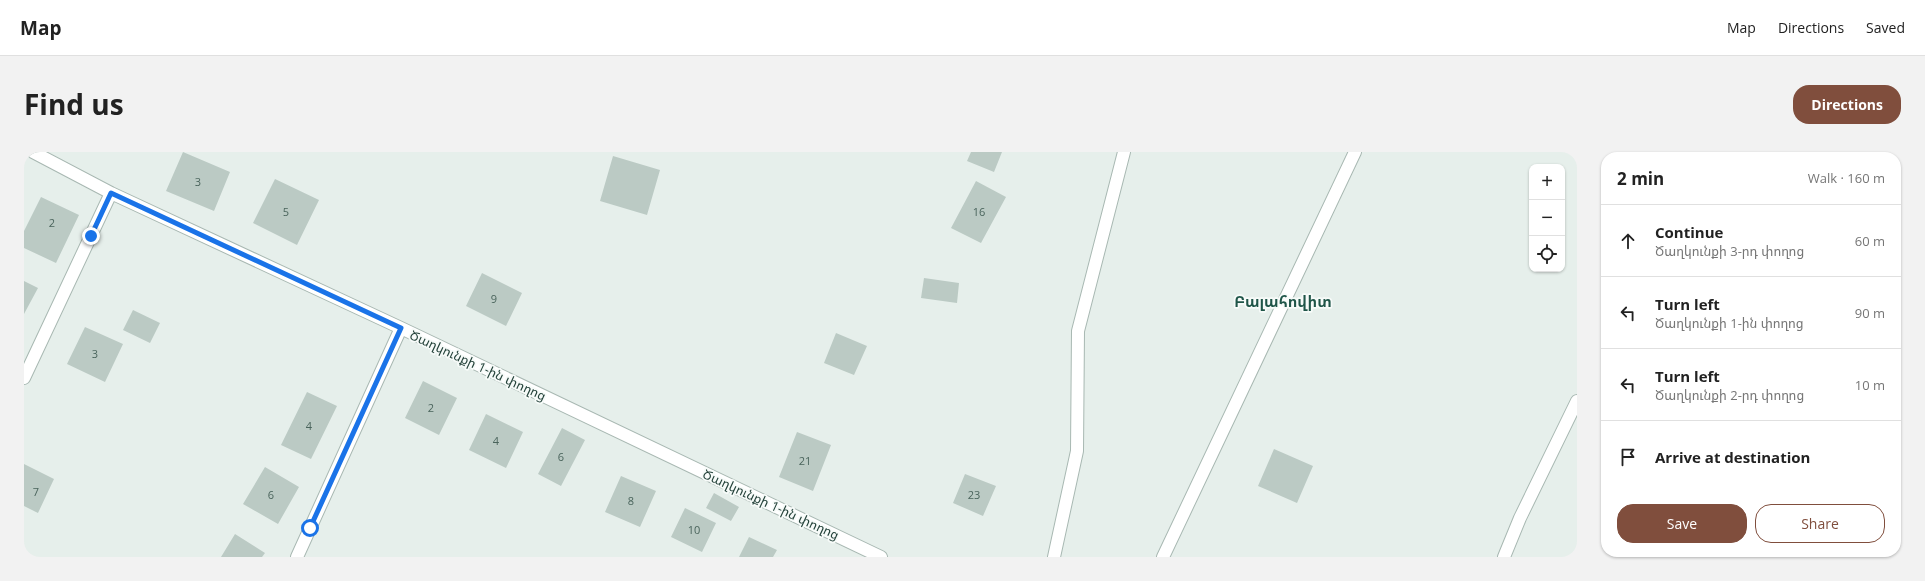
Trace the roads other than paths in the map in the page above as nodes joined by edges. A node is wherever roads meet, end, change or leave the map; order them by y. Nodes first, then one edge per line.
1 (33, 152) edge
2 (1124, 152) edge
3 (1356, 152) edge
4 (111, 193) junction
5 (401, 328) junction
6 (24, 378) edge
7 (1577, 401) edge
8 (297, 557) edge
9 (881, 557) edge
10 (1054, 557) edge
11 (1163, 557) edge
12 (1504, 557) edge

1 - 4 street, Ծաղկունքի 1-ին փողոց
2 - 10 street
3 - 11 street
4 - 5 street, Ծաղկունքի 1-ին փողոց
4 - 6 street
5 - 8 street
5 - 9 street, Ծաղկունքի 1-ին փողոց
7 - 12 street

